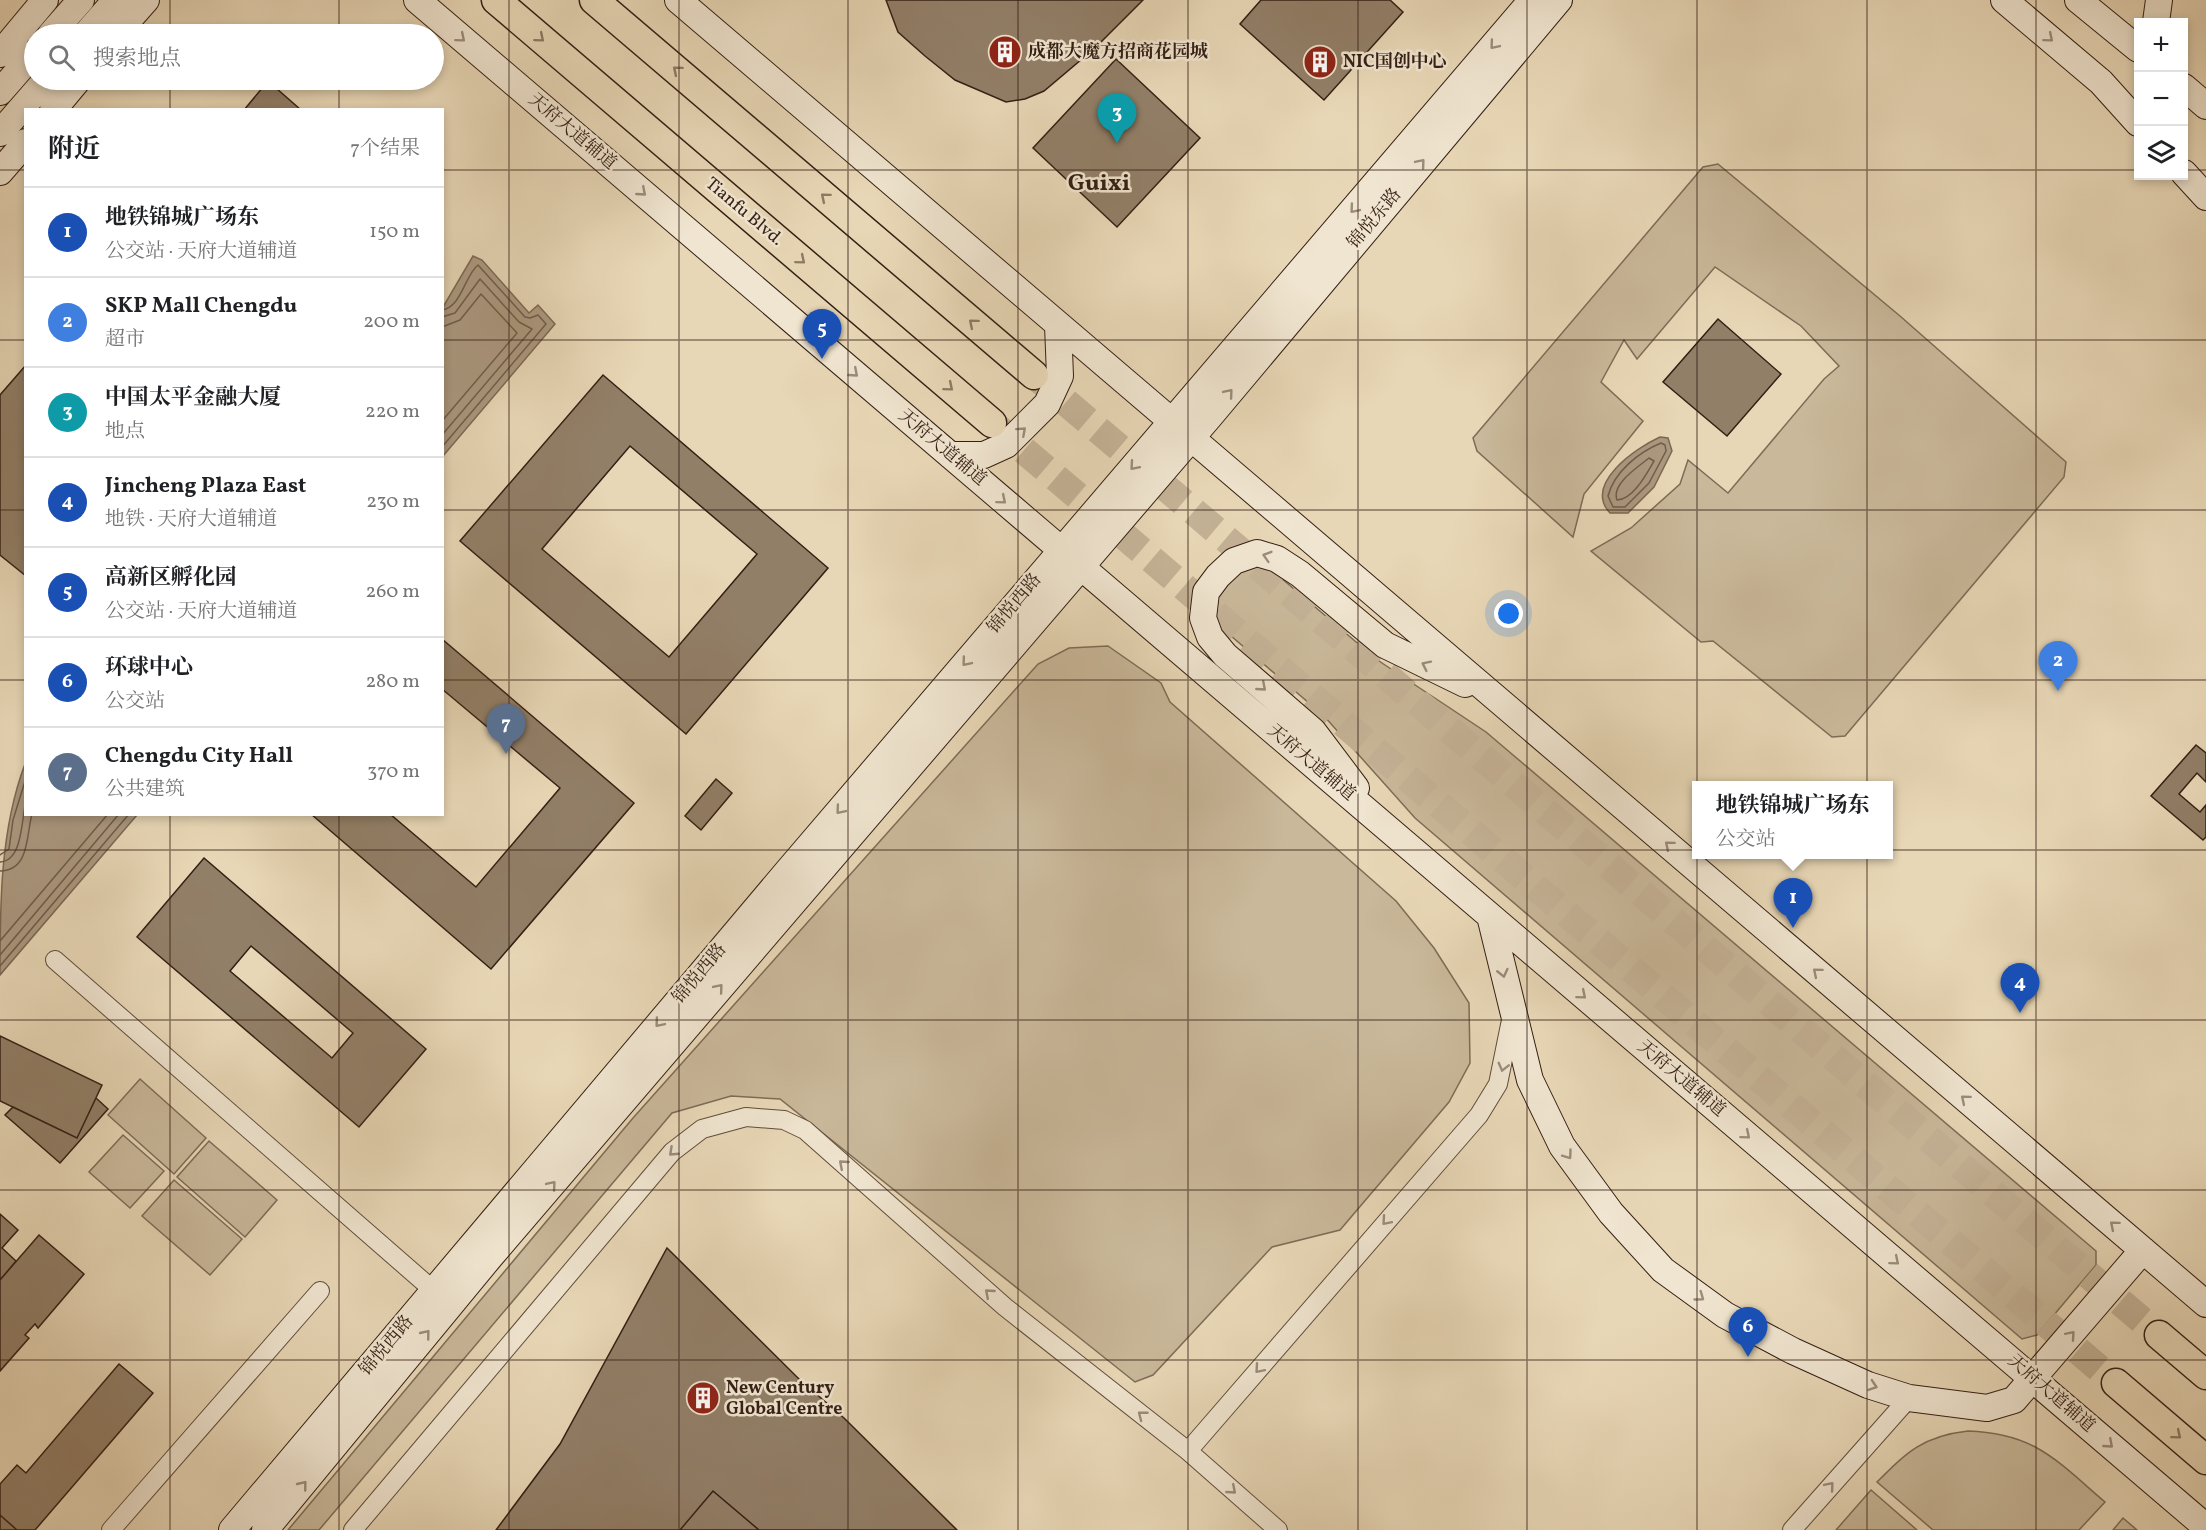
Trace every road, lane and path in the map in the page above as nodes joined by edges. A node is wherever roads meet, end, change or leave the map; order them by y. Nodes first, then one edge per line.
1 (45, 0) edge
2 (81, 0) edge
3 (116, 0) edge
4 (146, 0) edge
5 (417, 0) edge
6 (496, 0) edge
7 (594, 0) edge
8 (678, 0) edge
9 (1532, 0) edge
10 (1559, 0) edge
11 (2004, 0) edge
12 (2078, 0) edge
13 (2159, 0) edge
14 (2157, 18) edge
15 (25, 24) edge
16 (60, 24) edge
17 (95, 24) edge
18 (125, 24) edge
19 (24, 25) edge
20 (2134, 46) edge
21 (0, 54) edge
22 (24, 64) edge
23 (37, 90) edge
24 (70, 90) edge
25 (2188, 90) edge
26 (0, 92) edge
27 (2206, 106) edge
28 (55, 108) edge
29 (2134, 118) edge
30 (0, 133) edge
31 (24, 144) edge
32 (0, 172) edge
33 (2188, 177) edge
34 (2206, 197) edge
35 (1058, 325) junction
36 (1034, 375) tunnel mouth
37 (992, 423) tunnel mouth
38 (1182, 430) junction
39 (950, 455) junction
40 (1071, 558) junction
41 (1498, 700) junction
42 (1387, 828) junction
43 (1490, 916) junction
44 (55, 960) dead end
45 (1512, 1010) junction
46 (2143, 1250) junction
47 (433, 1290) junction
48 (320, 1291) dead end
49 (2206, 1304) edge
50 (2159, 1335) tunnel mouth
51 (2206, 1375) edge
52 (2033, 1379) junction
53 (2116, 1383) tunnel mouth
54 (1909, 1398) junction
55 (1188, 1451) junction
56 (2206, 1460) edge
57 (2206, 1527) edge
58 (111, 1530) edge
59 (232, 1530) edge
60 (266, 1530) edge
61 (354, 1530) edge
62 (1278, 1530) edge
63 (1792, 1530) edge

1 - 15 street
2 - 16 street
3 - 17 street
4 - 18 street
5 -> 39 street, 天府大道辅道
6 -> 37 main road, Tianfu Blvd.
36 -> 7 main road
8 - 35 street
9 -> 38 street, 锦悦东路
38 -> 10 street, 锦悦东路
11 -> 29 street
12 - 20 street
13 - 14 street
19 - 21 street
22 - 26 street
23 - 30 street
24 - 28 street
25 - 27 street
31 - 32 street
33 - 34 street
35 - 38 street
39 -> 35 street
38 - 40 street, 锦悦西路
38 - 41 street
39 -> 40 street, 天府大道辅道
40 - 42 street, 天府大道辅道
40 -> 47 street, 锦悦西路
60 -> 40 street, 锦悦西路
41 -> 42 street
46 -> 41 street
42 - 43 street, 天府大道辅道
43 -> 45 street
43 -> 52 street, 天府大道辅道
44 - 47 street
45 -> 54 street
45 -> 55 street
46 - 49 street
52 -> 46 street
47 - 59 street, 锦悦西路
48 - 58 street
50 - 51 main road
52 - 54 street
52 -> 57 street, 天府大道辅道
53 -> 56 main road
63 -> 54 street
55 -> 61 street
55 -> 62 street

